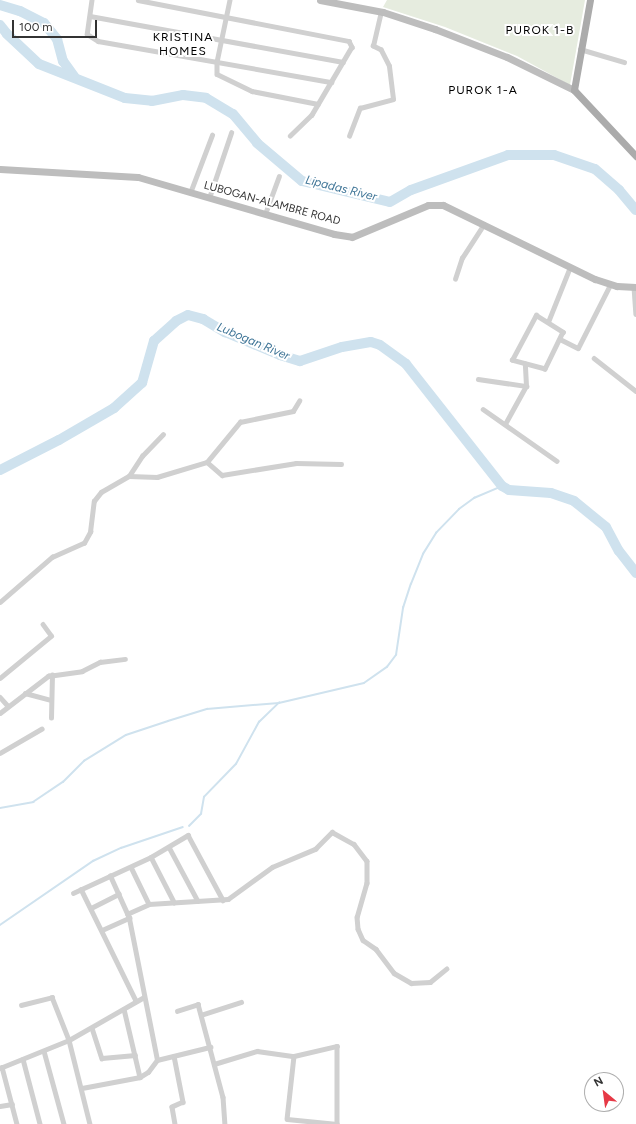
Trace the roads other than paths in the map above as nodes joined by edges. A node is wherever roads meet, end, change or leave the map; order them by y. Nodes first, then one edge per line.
1 (92, 0) edge
2 (138, 0) edge
3 (230, 0) edge
4 (320, 0) edge
5 (590, 0) edge
6 (381, 12) junction
7 (90, 16) junction
8 (227, 17) junction
9 (223, 40) junction
10 (580, 49) junction
11 (217, 62) junction
12 (343, 62) junction
13 (624, 62) dead end
14 (331, 82) junction
15 (574, 90) junction
16 (318, 104) junction
17 (231, 133) dead end
18 (212, 135) dead end
19 (290, 136) dead end
20 (349, 136) dead end
21 (636, 156) edge
22 (0, 169) edge
23 (279, 176) dead end
24 (190, 193) junction
25 (209, 198) junction
26 (265, 214) junction
27 (484, 224) junction
28 (570, 267) junction
29 (455, 279) dead end
30 (610, 285) junction
31 (635, 287) edge
32 (636, 314) edge
33 (548, 322) junction
34 (560, 339) junction
35 (594, 358) dead end
36 (525, 364) junction
37 (478, 379) dead end
38 (526, 386) junction
39 (636, 391) edge
40 (299, 401) dead end
41 (483, 409) dead end
42 (505, 424) junction
43 (163, 434) dead end
44 (557, 461) dead end
45 (206, 462) junction
46 (341, 464) dead end
47 (129, 476) junction
48 (0, 602) edge
49 (43, 625) dead end
50 (124, 659) dead end
51 (52, 674) junction
52 (0, 678) edge
53 (25, 693) junction
54 (0, 697) edge
55 (51, 700) junction
56 (8, 706) junction
57 (0, 713) edge
58 (51, 718) dead end
59 (41, 729) dead end
60 (0, 752) edge
61 (169, 847) junction
62 (152, 857) junction
63 (131, 867) junction
64 (110, 876) junction
65 (82, 890) junction
66 (73, 893) dead end
67 (119, 894) junction
68 (223, 900) junction
69 (198, 901) junction
70 (174, 902) junction
71 (149, 904) junction
72 (91, 908) junction
73 (128, 916) junction
74 (102, 930) junction
75 (446, 969) dead end
76 (144, 997) junction
77 (136, 1001) junction
78 (241, 1002) dead end
79 (21, 1005) dead end
80 (124, 1009) junction
81 (177, 1012) dead end
82 (201, 1015) junction
83 (92, 1028) junction
84 (69, 1040) junction
85 (210, 1047) junction
86 (44, 1051) junction
87 (135, 1055) junction
88 (174, 1056) junction
89 (294, 1056) junction
90 (23, 1059) junction
91 (157, 1060) junction
92 (214, 1064) junction
93 (1, 1067) edge
94 (140, 1077) junction
95 (82, 1088) junction
96 (12, 1104) junction
97 (0, 1106) edge
98 (16, 1124) edge
99 (40, 1124) edge
100 (64, 1124) edge
101 (90, 1124) edge
102 (175, 1124) edge
103 (225, 1124) edge
104 (337, 1124) edge

1 - 7 street
2 - 8 street
3 - 8 street
4 - 6 street
5 - 10 main road
6 - 15 street
6 - 20 street
7 - 9 street
7 - 11 street
8 - 9 street
8 - 12 street
9 - 11 street
9 - 12 street
10 - 13 street
10 - 15 main road
11 - 14 street
11 - 16 street
12 - 14 street
14 - 16 street
15 - 21 main road
16 - 19 street
17 - 25 street
18 - 24 street
22 - 24 street, LUBOGAN-ALAMBRE ROAD
23 - 26 street
24 - 25 street, LUBOGAN-ALAMBRE ROAD
25 - 26 street, LUBOGAN-ALAMBRE ROAD
26 - 27 street, LUBOGAN-ALAMBRE ROAD
27 - 28 street, LUBOGAN-ALAMBRE ROAD
27 - 29 street
28 - 30 street, LUBOGAN-ALAMBRE ROAD
28 - 33 street
30 - 31 street, LUBOGAN-ALAMBRE ROAD
30 - 34 street
31 - 32 street
33 - 34 street
33 - 36 street
34 - 36 street
35 - 39 street
36 - 38 street
37 - 38 street
38 - 42 street
40 - 45 street
41 - 42 street
42 - 44 street
43 - 47 street
45 - 46 street
45 - 47 street
47 - 48 street
49 - 52 street
50 - 51 street
51 - 53 street
51 - 55 street
53 - 55 street
53 - 56 street
54 - 56 street
55 - 58 street
56 - 57 street
59 - 60 street
61 - 62 street
61 - 68 street
61 - 69 street
62 - 63 street
62 - 70 street
63 - 64 street
63 - 71 street
64 - 65 street
64 - 67 street
65 - 66 street
65 - 72 street
67 - 72 street
67 - 73 street
68 - 69 street
68 - 75 street
69 - 70 street
70 - 71 street
71 - 73 street
72 - 74 street
73 - 74 street
73 - 76 street
74 - 77 street
76 - 77 street
76 - 91 street
77 - 80 street
78 - 82 street
79 - 84 street
80 - 83 street
80 - 87 street
81 - 82 street
82 - 85 street
83 - 84 street
83 - 87 street
84 - 86 street
84 - 95 street
85 - 88 street
85 - 92 street
86 - 90 street
86 - 100 street
87 - 94 street
88 - 91 street
88 - 102 street
89 - 92 street
89 - 104 street
89 - 104 street
90 - 93 street
90 - 99 street
91 - 94 street
92 - 103 street
93 - 96 street
94 - 95 street
95 - 101 street
96 - 97 street
96 - 98 street

